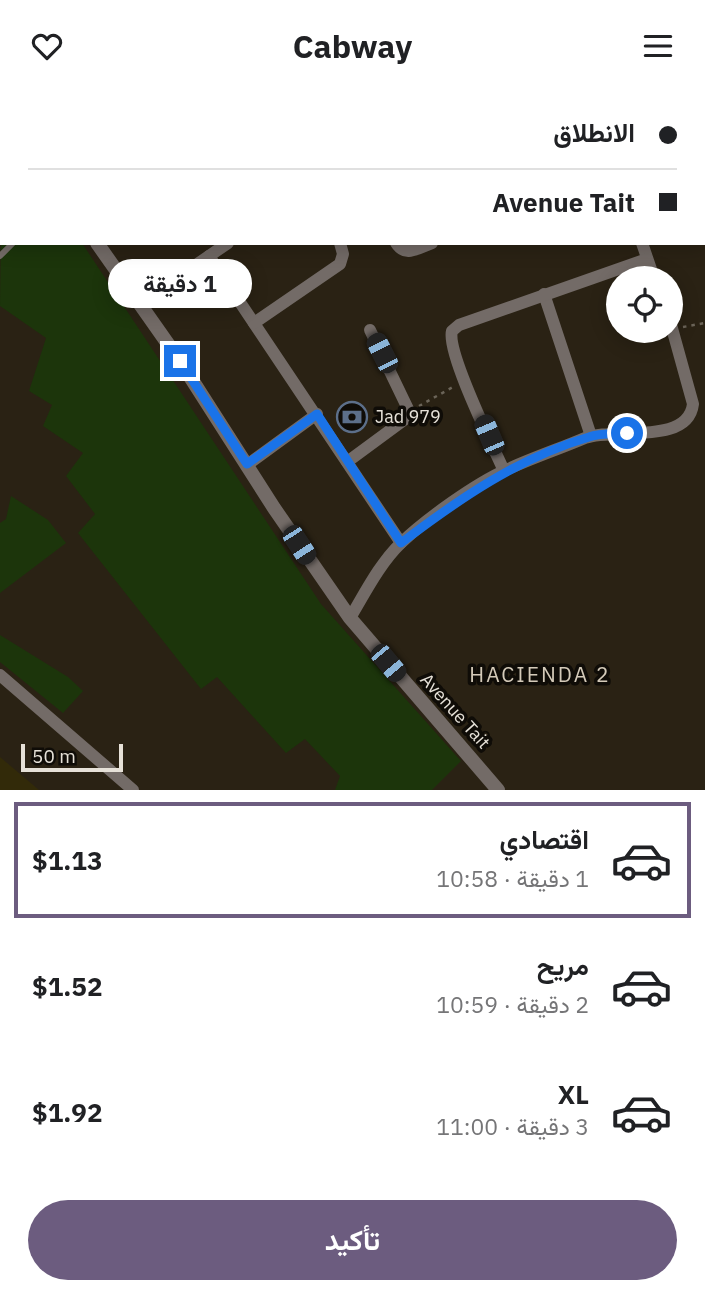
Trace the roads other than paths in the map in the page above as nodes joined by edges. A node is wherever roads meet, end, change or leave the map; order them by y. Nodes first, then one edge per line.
1 (98, 245) edge
2 (225, 245) edge
3 (341, 245) edge
4 (397, 245) edge
5 (427, 245) edge
6 (643, 245) edge
7 (209, 256) junction
8 (648, 259) junction
9 (650, 266) edge
10 (544, 295) junction
11 (139, 304) junction
12 (254, 323) junction
13 (370, 330) dead end
14 (677, 343) edge
15 (317, 414) junction
16 (591, 436) junction
17 (347, 462) junction
18 (247, 464) junction
19 (504, 471) junction
20 (401, 543) junction
21 (350, 618) junction
22 (0, 675) edge
23 (133, 790) edge
24 (498, 790) edge

1 - 11 street, Avenue Tait
2 - 7 street
3 - 12 street
4 - 5 street
6 - 8 street
7 - 11 street
7 - 12 street
8 - 9 street
8 - 10 street
10 - 16 street
10 - 19 street
11 - 18 street, Avenue Tait
12 - 15 street
13 - 17 street
14 - 16 street
15 - 17 street
15 - 18 street
16 - 19 street
17 - 20 street
18 - 21 street, Avenue Tait
19 - 20 street
20 - 21 street
21 - 24 street, Avenue Tait
22 - 23 street

